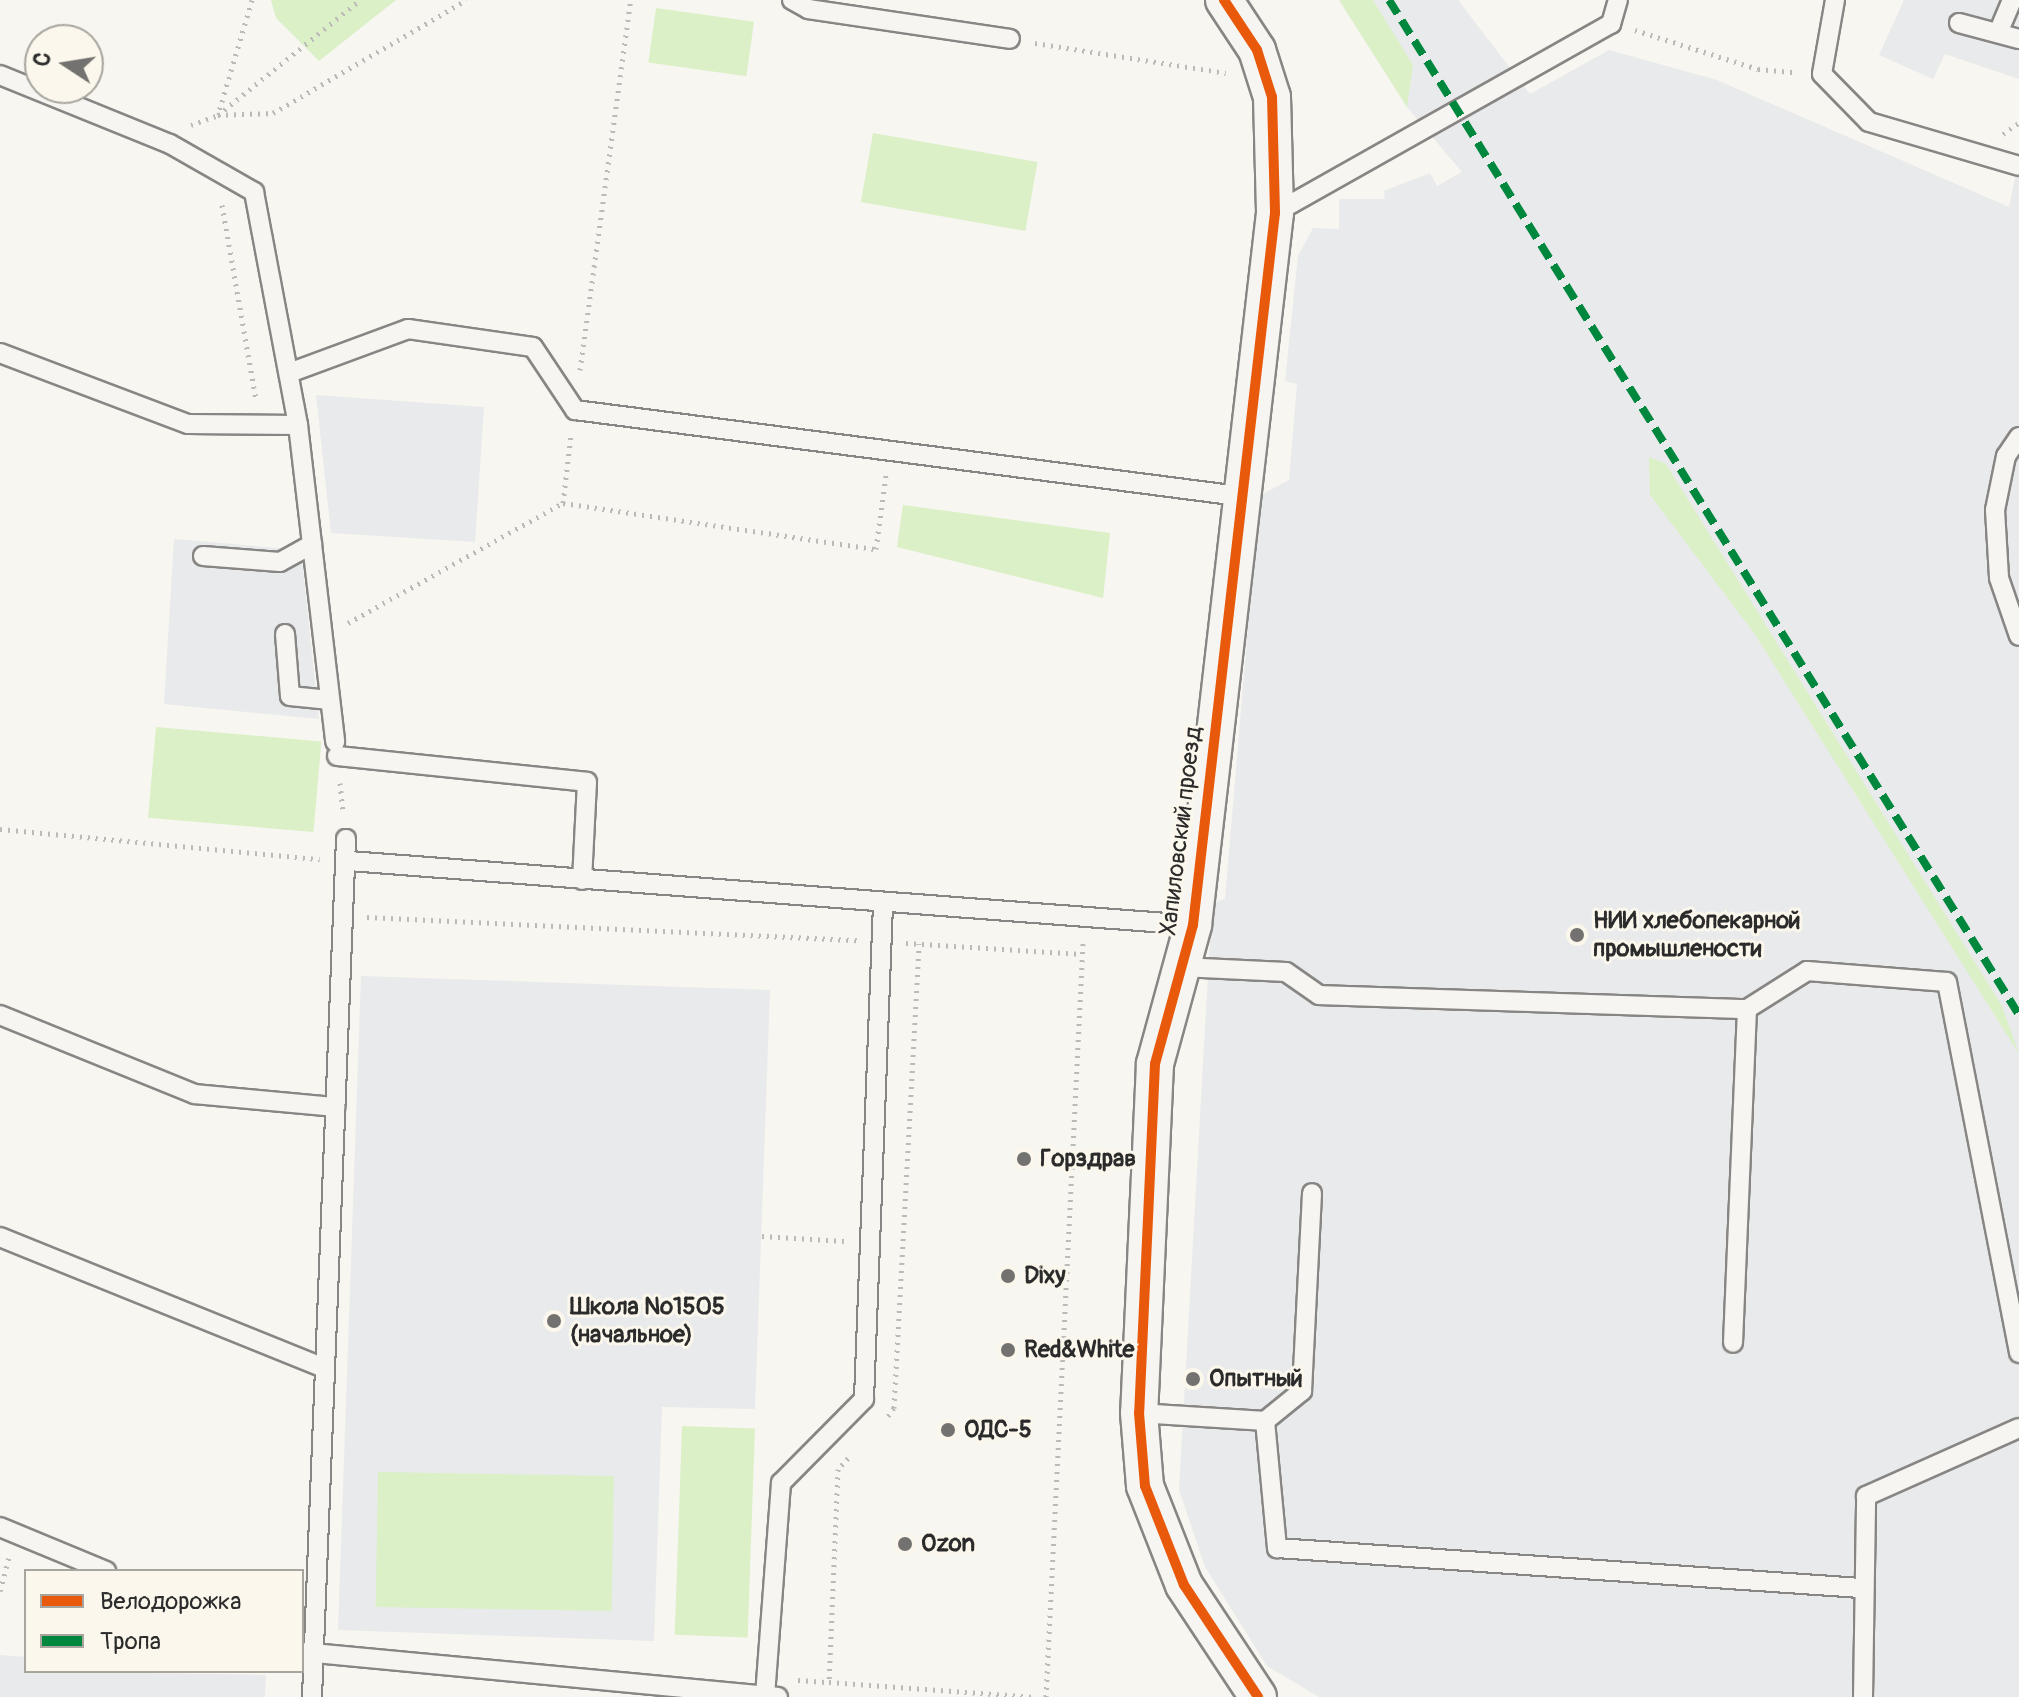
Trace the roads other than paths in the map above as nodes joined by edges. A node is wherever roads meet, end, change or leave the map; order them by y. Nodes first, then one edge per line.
1 (792, 0) edge
2 (1224, 0) edge
3 (1618, 0) edge
4 (1835, 0) edge
5 (2012, 0) edge
6 (1959, 23) dead end
7 (1998, 33) junction
8 (1010, 39) road end
9 (2019, 39) edge
10 (0, 75) edge
11 (2019, 166) edge
12 (1275, 213) junction
13 (0, 353) edge
14 (289, 373) junction
15 (298, 425) junction
16 (2019, 437) edge
17 (1239, 496) junction
18 (312, 544) junction
19 (203, 556) dead end
20 (285, 634) dead end
21 (2019, 636) edge
22 (330, 700) junction
23 (346, 839) road end
24 (349, 861) junction
25 (582, 880) junction
26 (883, 903) junction
27 (1193, 925) junction
28 (1181, 967) junction
29 (1747, 1009) junction
30 (0, 1015) edge
31 (335, 1107) junction
32 (1312, 1193) dead end
33 (0, 1237) edge
34 (1733, 1343) dead end
35 (2019, 1353) edge
36 (324, 1368) junction
37 (1139, 1413) junction
38 (1265, 1421) junction
39 (2019, 1428) edge
40 (0, 1527) edge
41 (101, 1569) edge
42 (1860, 1588) junction
43 (308, 1654) edge
44 (772, 1696) edge
45 (312, 1697) edge
46 (1256, 1697) edge
47 (1863, 1697) edge

1 - 8 lane
2 - 12 street, Хапиловский проезд
3 - 12 lane
4 - 11 lane
5 - 7 lane
6 - 7 lane
7 - 9 lane
10 - 14 lane
12 - 17 street, Хапиловский проезд
13 - 15 lane
14 - 15 lane
14 - 17 lane
15 - 18 lane
16 - 21 lane
17 - 27 street, Хапиловский проезд
18 - 19 lane
18 - 22 lane
20 - 22 lane
22 - 25 lane
23 - 24 lane
24 - 25 lane
24 - 31 lane
25 - 26 lane
26 - 27 lane
26 - 44 lane
27 - 28 street, Хапиловский проезд
28 - 29 lane
28 - 37 street, Хапиловский проезд
29 - 34 lane
29 - 35 lane
30 - 31 lane
31 - 36 lane
32 - 38 lane
33 - 36 lane
36 - 43 lane
37 - 38 lane
37 - 46 street, Хапиловский проезд
38 - 42 lane
39 - 42 lane
40 - 41 lane
42 - 47 lane
43 - 44 lane
43 - 45 lane

